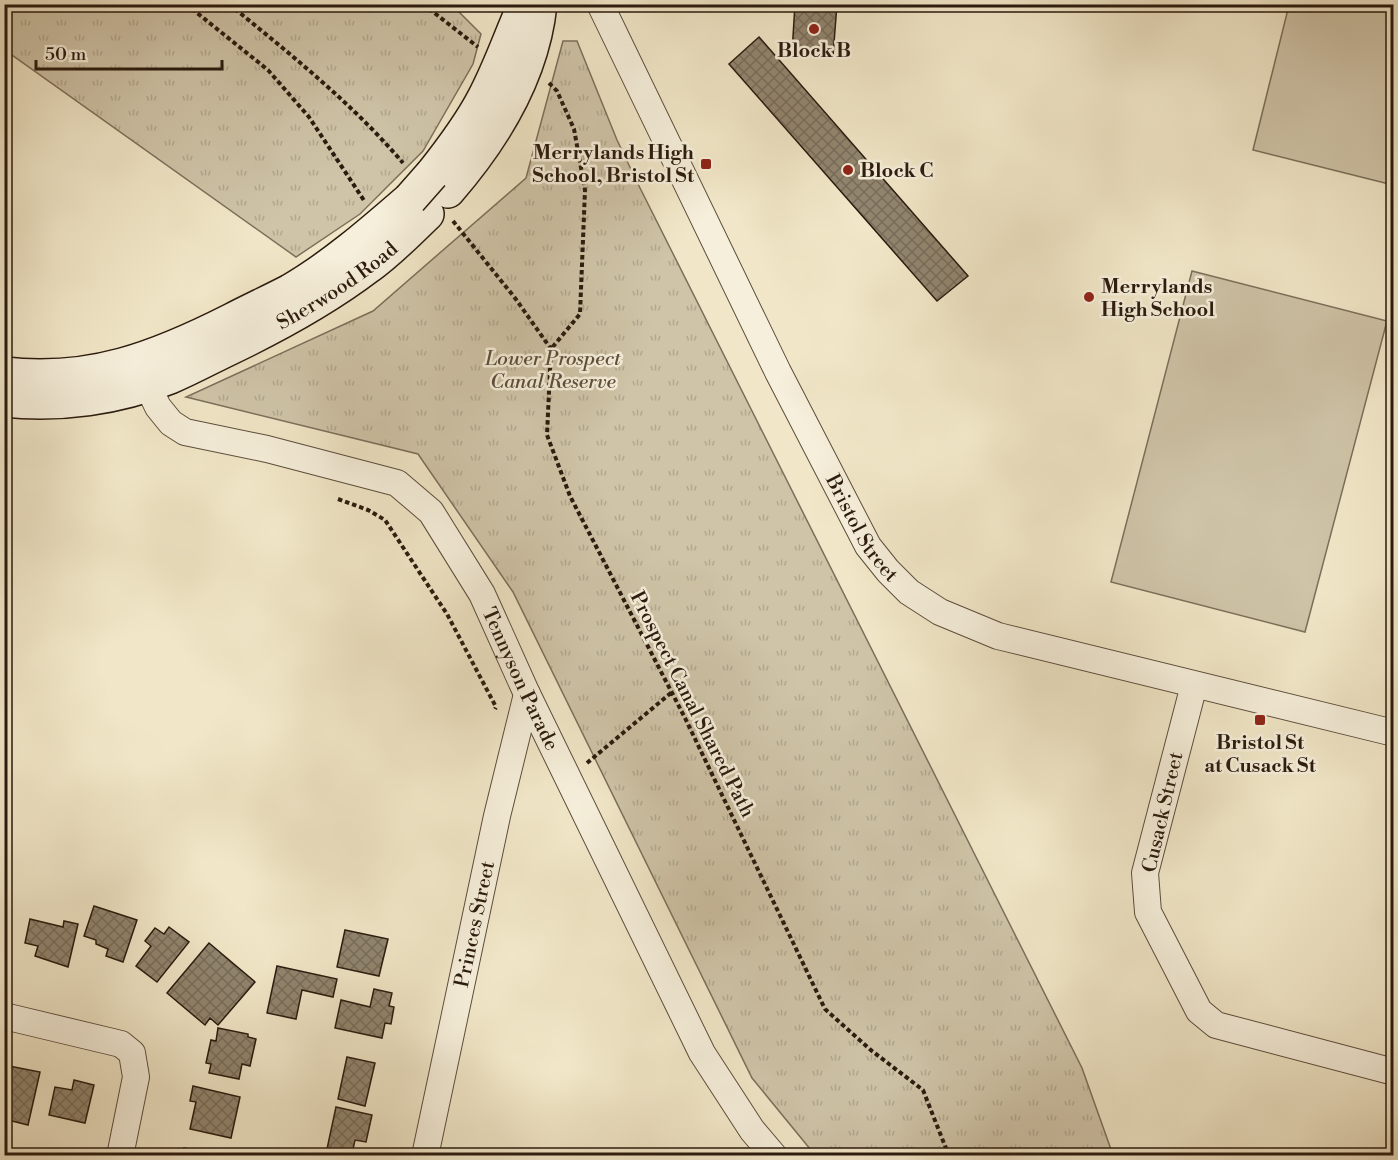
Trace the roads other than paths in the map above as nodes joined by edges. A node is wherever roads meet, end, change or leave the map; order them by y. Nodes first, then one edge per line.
1 (525, 4) edge
2 (540, 4) edge
3 (600, 4) edge
4 (514, 64) junction
5 (429, 195) junction
6 (142, 373) junction
7 (4, 374) edge
8 (4, 400) edge
9 (1194, 685) junction
10 (527, 694) junction
11 (1394, 733) edge
12 (4, 1016) edge
13 (1394, 1072) edge
14 (120, 1155) edge
15 (425, 1155) edge
16 (774, 1155) edge

1 - 4 main road, Sherwood Road
2 - 4 main road, Sherwood Road
3 - 9 street, Bristol Street
4 - 5 main road, Sherwood Road
5 - 6 main road, Sherwood Road
5 - 6 main road, Sherwood Road
6 - 7 main road
6 - 8 main road, Sherwood Road
6 - 10 street, Tennyson Parade
9 - 11 street, Bristol Street
9 - 13 street, Cusack Street
10 - 15 street, Princes Street
10 - 16 street, Tennyson Parade
12 - 14 street

